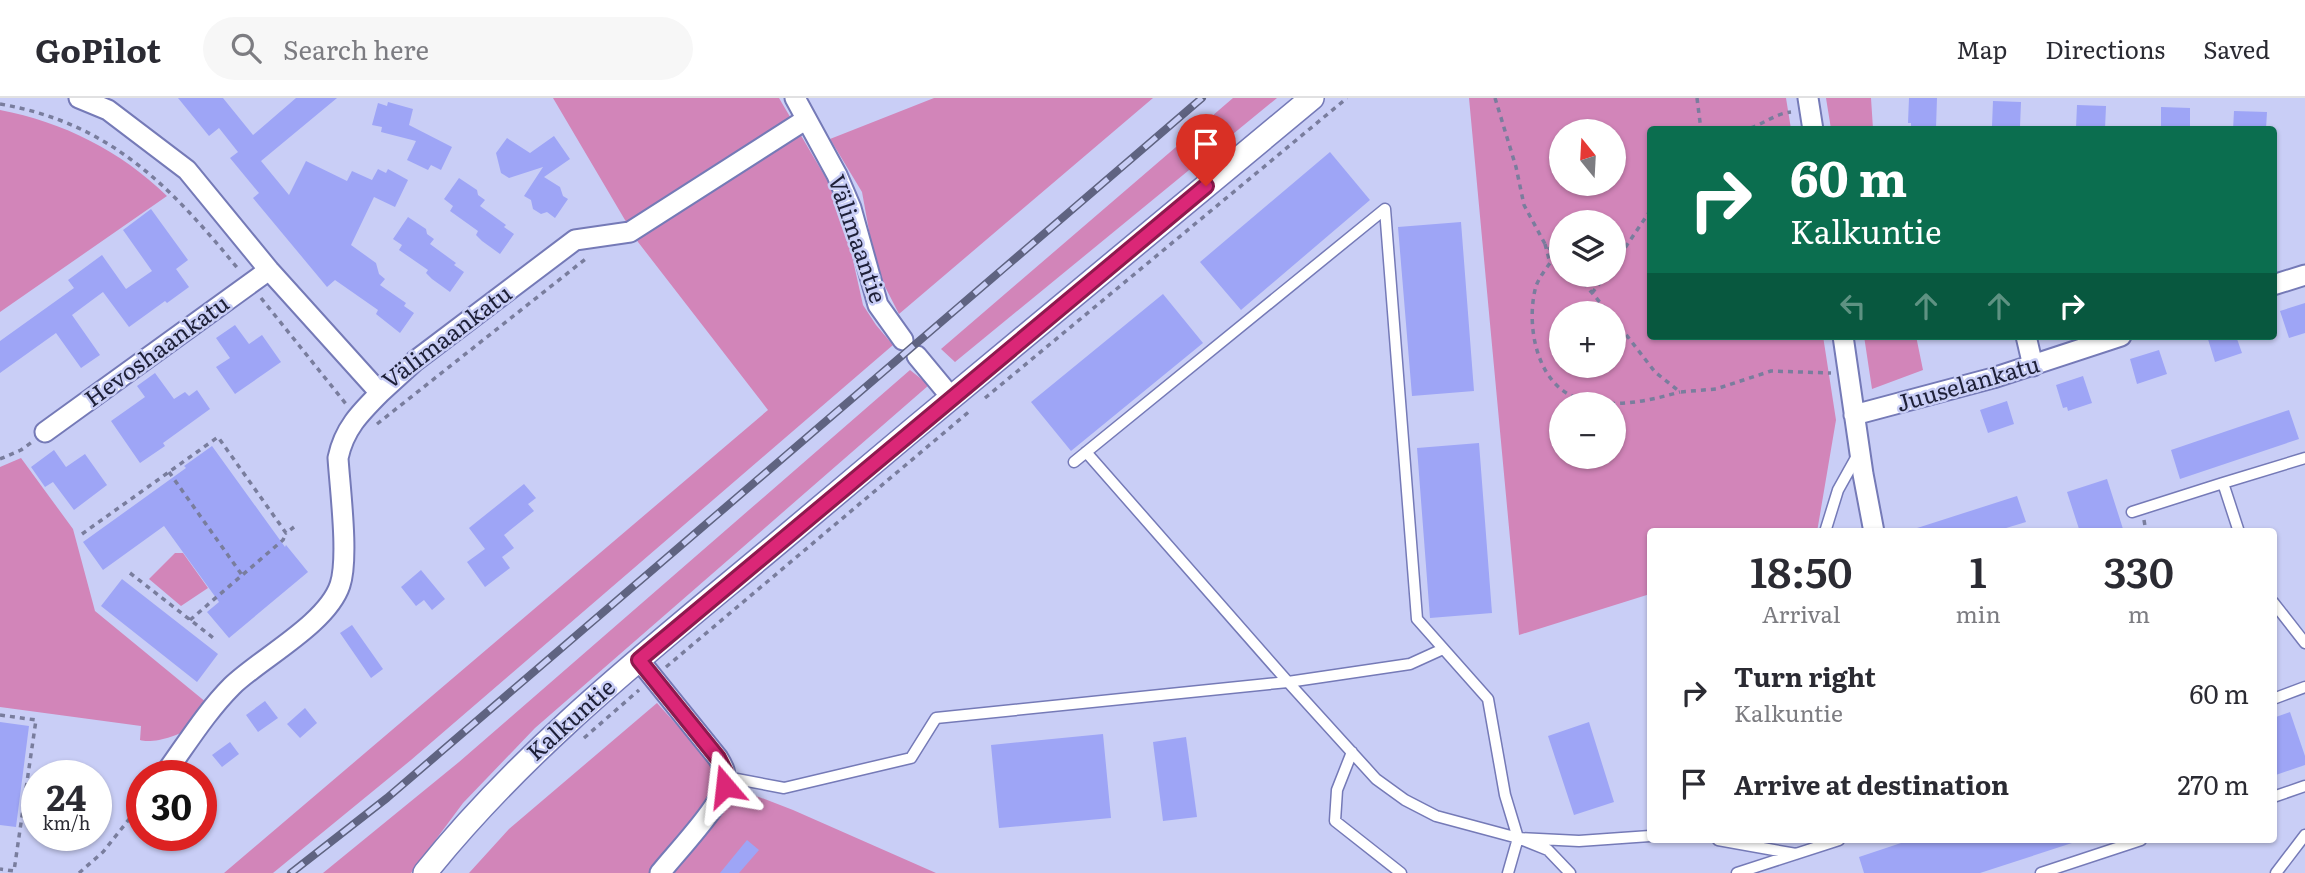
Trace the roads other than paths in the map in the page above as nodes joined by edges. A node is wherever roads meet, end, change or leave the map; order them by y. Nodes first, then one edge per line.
1 (79, 98) edge
2 (795, 98) edge
3 (1312, 98) edge
4 (112, 104) edge
5 (805, 120) junction
6 (269, 270) junction
7 (2305, 275) edge
8 (2277, 284) edge
9 (903, 340) dead end
10 (1844, 340) edge
11 (2026, 340) edge
12 (2109, 340) edge
13 (918, 356) dead end
14 (2033, 366) junction
15 (380, 393) junction
16 (951, 397) junction
17 (1854, 415) junction
18 (45, 432) road end
19 (1086, 452) junction
20 (1859, 453) junction
21 (2305, 458) edge
22 (1074, 462) dead end
23 (2223, 483) junction
24 (2132, 512) dead end
25 (1826, 528) edge
26 (1873, 528) edge
27 (2238, 528) edge
28 (2277, 606) edge
29 (2305, 643) edge
30 (1443, 649) junction
31 (646, 669) junction
32 (1287, 682) junction
33 (2305, 687) edge
34 (2277, 698) edge
35 (1352, 752) junction
36 (175, 760) edge
37 (726, 777) junction
38 (2305, 786) edge
39 (2277, 796) edge
40 (2305, 835) edge
41 (1647, 836) edge
42 (1518, 838) junction
43 (1735, 843) edge
44 (1830, 843) edge
45 (2132, 843) edge
46 (1796, 854) junction
47 (425, 873) edge
48 (660, 873) edge
49 (1401, 873) edge
50 (1508, 873) edge
51 (1570, 873) edge
52 (1737, 873) edge
53 (2041, 873) edge
54 (2276, 873) edge

1 - 4 street, Välimaankatu
2 - 5 street, Välimaantie
3 - 16 street, Kalkuntie
4 - 6 street, Välimaankatu
5 - 9 street, Välimaantie
5 - 15 street, Välimaankatu
6 - 15 street, Välimaankatu
6 - 18 street, Hevoshaankatu
7 - 8 street
10 - 17 street
11 - 14 street
12 - 14 street, Juuselankatu
13 - 16 street
14 - 17 street, Juuselankatu
15 - 36 street
16 - 31 street, Kalkuntie
17 - 20 street
19 - 22 lane
19 - 30 lane
19 - 32 lane
20 - 25 lane
20 - 26 street
21 - 23 lane
23 - 24 lane
23 - 27 lane
28 - 29 lane
30 - 32 lane
30 - 42 lane
31 - 37 street
31 - 47 street, Kalkuntie
32 - 35 lane
32 - 37 lane
33 - 34 lane
35 - 42 lane
35 - 49 lane
37 - 48 street
38 - 39 lane
40 - 54 lane
41 - 42 lane
42 - 50 lane
42 - 51 lane
43 - 46 lane
44 - 46 lane
45 - 53 lane
46 - 52 lane

